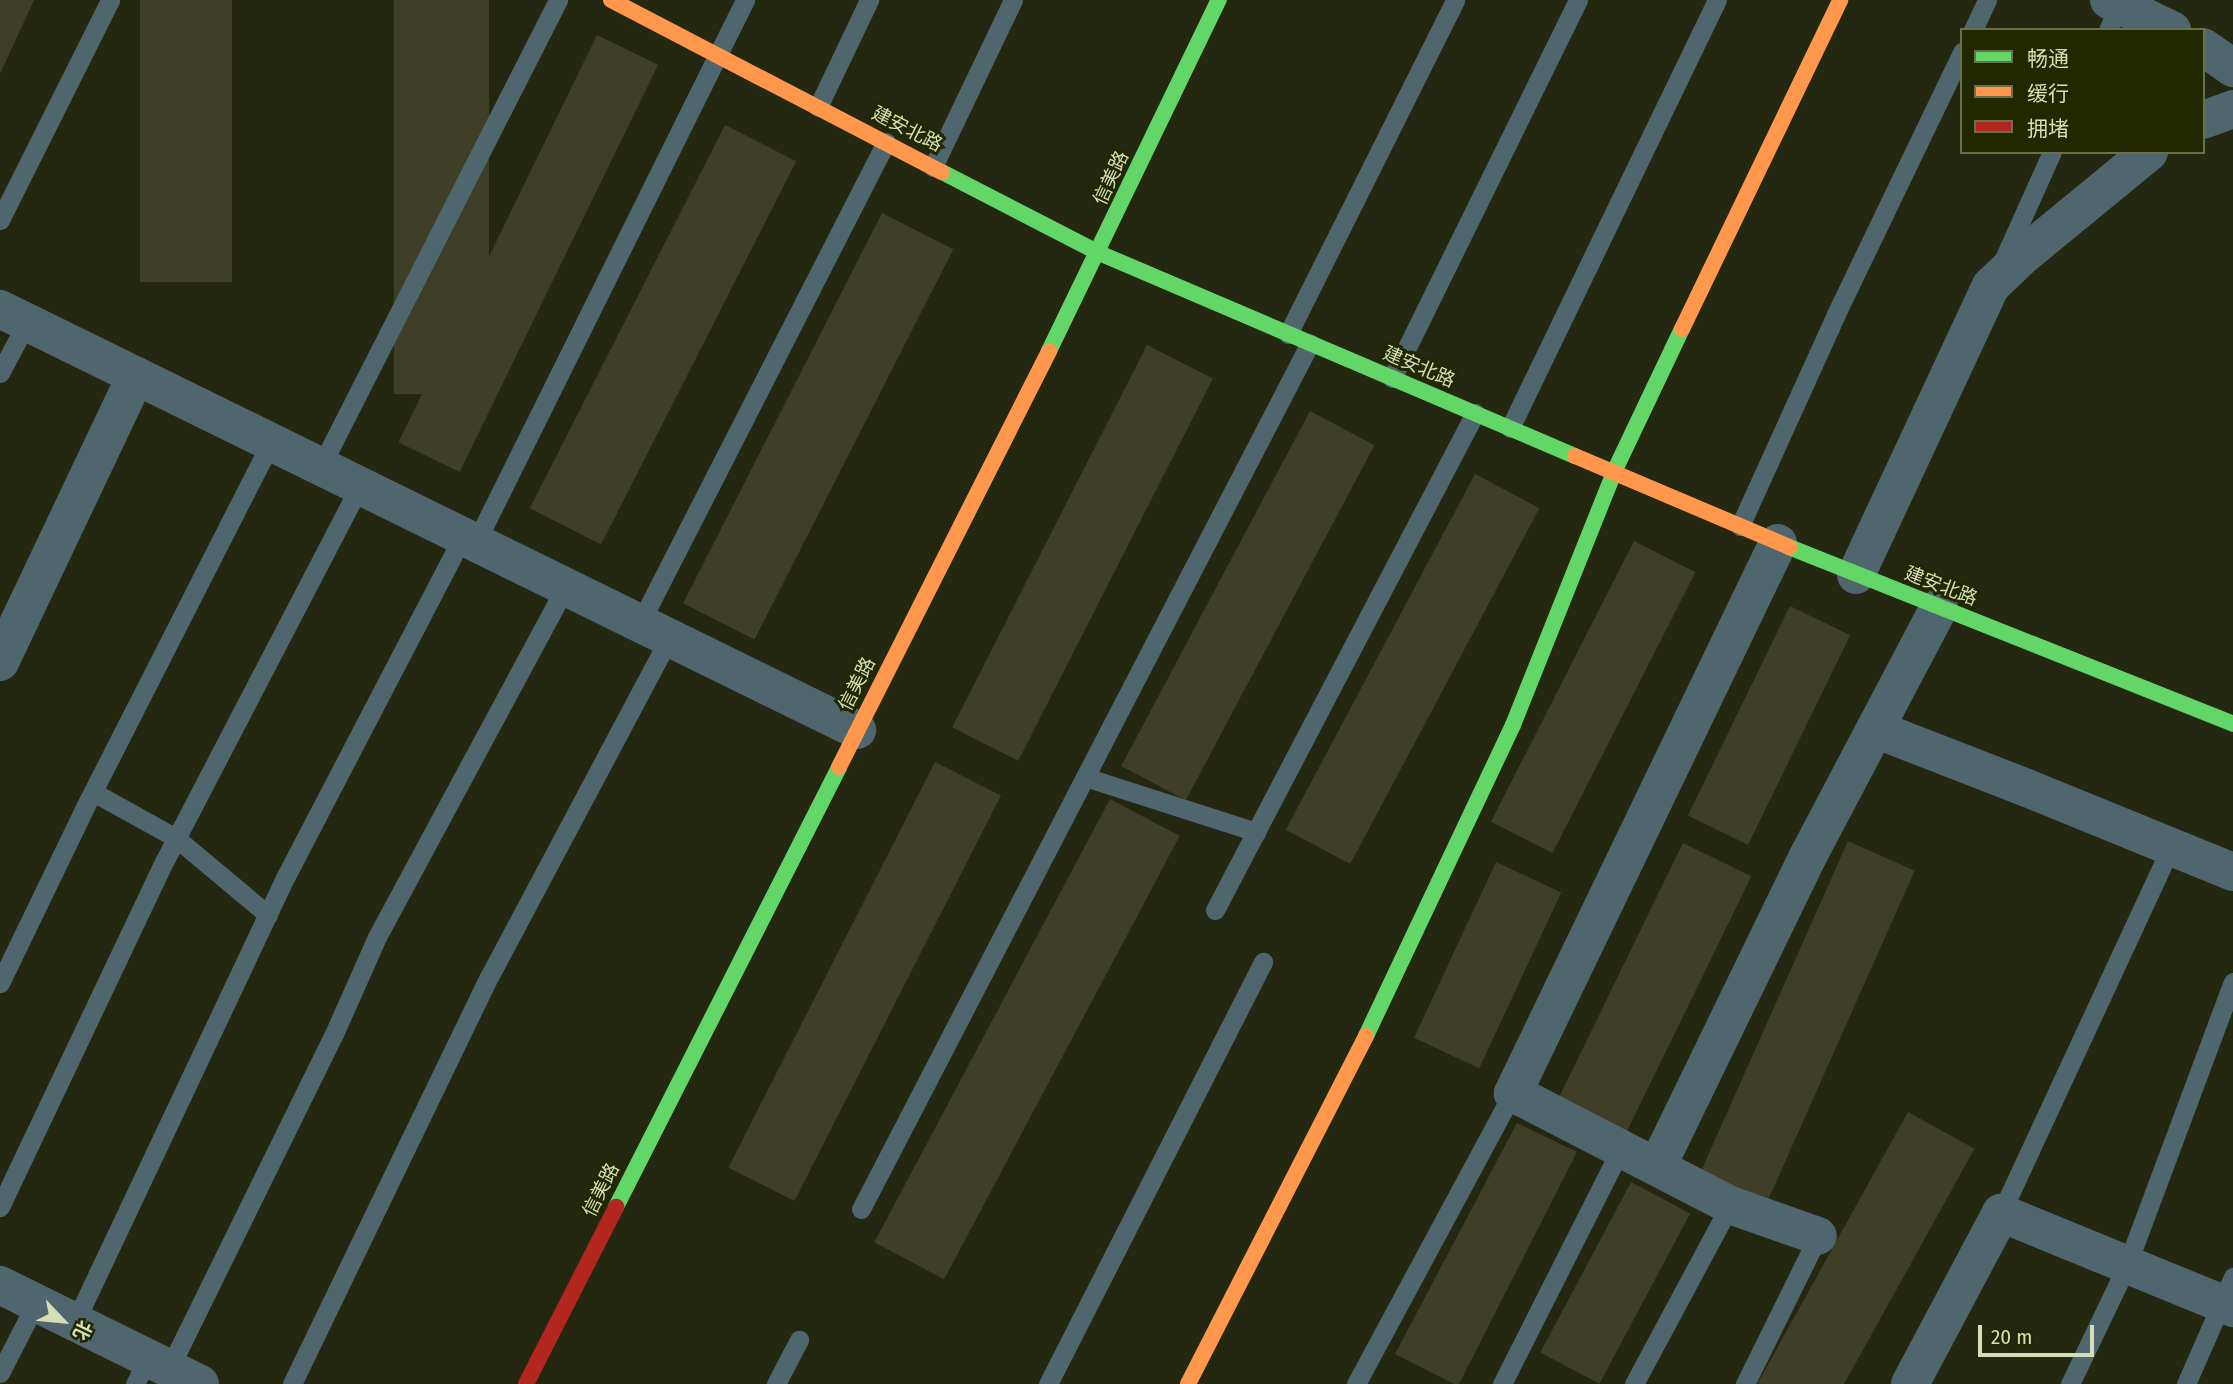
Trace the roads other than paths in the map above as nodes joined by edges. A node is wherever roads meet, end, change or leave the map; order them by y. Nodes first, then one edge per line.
1 (110, 0) edge
2 (558, 0) edge
3 (611, 0) edge
4 (745, 0) edge
5 (869, 0) edge
6 (1013, 0) edge
7 (1219, 0) edge
8 (1455, 0) edge
9 (1578, 0) edge
10 (1717, 0) edge
11 (1840, 0) edge
12 (1987, 0) edge
13 (2114, 9) edge
14 (1974, 28) edge
15 (2166, 28) edge
16 (2205, 48) edge
17 (720, 56) junction
18 (1960, 56) edge
19 (2233, 68) edge
20 (818, 107) junction
21 (2233, 109) edge
22 (2205, 119) edge
23 (886, 142) junction
24 (2051, 154) edge
25 (2147, 154) edge
26 (933, 167) junction
27 (0, 220) edge
28 (1099, 253) junction
29 (1991, 286) junction
30 (13, 315) edge
31 (1289, 334) junction
32 (1310, 343) junction
33 (0, 373) edge
34 (136, 376) junction
35 (1392, 378) junction
36 (1475, 414) junction
37 (1510, 428) junction
38 (271, 442) junction
39 (321, 466) junction
40 (1614, 472) junction
41 (360, 486) junction
42 (1740, 526) junction
43 (470, 539) junction
44 (1778, 543) junction
45 (1856, 575) junction
46 (566, 586) junction
47 (1939, 608) junction
48 (655, 630) junction
49 (0, 662) edge
50 (2233, 724) edge
51 (1875, 729) junction
52 (857, 730) junction
53 (1085, 777) junction
54 (93, 793) junction
55 (1256, 832) junction
56 (176, 838) junction
57 (2171, 847) junction
58 (2233, 872) edge
59 (1215, 910) dead end
60 (268, 915) junction
61 (1263, 962) dead end
62 (2233, 982) edge
63 (0, 983) edge
64 (1513, 1093) junction
65 (1621, 1148) junction
66 (1657, 1167) junction
67 (1730, 1205) junction
68 (0, 1207) edge
69 (861, 1209) dead end
70 (2001, 1213) junction
71 (1818, 1236) joint
72 (2127, 1265) junction
73 (0, 1284) edge
74 (2229, 1296) edge
75 (37, 1303) junction
76 (75, 1322) junction
77 (799, 1340) dead end
78 (0, 1373) edge
79 (163, 1374) edge
80 (292, 1384) edge
81 (526, 1384) edge
82 (776, 1384) edge
83 (1048, 1384) edge
84 (1188, 1384) edge
85 (1356, 1384) edge
86 (1502, 1384) edge
87 (1634, 1384) edge
88 (1745, 1384) edge
89 (1910, 1384) edge
90 (2070, 1384) edge
91 (2186, 1384) edge

1 - 27 lane
2 - 39 lane
3 - 17 street, 建安北路
4 - 17 lane
5 - 20 lane
6 - 26 lane
7 - 28 street, 信美路
8 - 31 lane
9 - 35 lane
10 - 37 lane
11 - 40 street
12 - 14 lane
13 - 15 street
16 - 19 street
17 - 20 street, 建安北路
17 - 43 lane
18 - 42 lane
20 - 23 street, 建安北路
21 - 22 street
23 - 26 street, 建安北路
23 - 48 lane
24 - 29 lane
25 - 29 street
26 - 28 street, 建安北路
28 - 31 street, 建安北路
28 - 52 street, 信美路
29 - 45 street
30 - 33 lane
30 - 34 street
31 - 32 street, 建安北路
32 - 35 street, 建安北路
32 - 53 lane
34 - 38 street
34 - 49 street
35 - 36 street, 建安北路
36 - 37 street, 建安北路
36 - 55 lane
37 - 40 street, 建安北路
38 - 39 street
38 - 54 lane
39 - 41 street
40 - 42 street, 建安北路
40 - 84 street
41 - 43 street
41 - 56 lane
42 - 44 street, 建安北路
43 - 46 street
43 - 60 lane
44 - 45 street, 建安北路
44 - 64 street
45 - 47 street, 建安北路
46 - 48 street
46 - 79 lane
47 - 50 street, 建安北路
47 - 51 street
48 - 52 street
48 - 80 lane
51 - 57 street
51 - 66 street
52 - 81 street, 信美路
53 - 55 lane
53 - 69 lane
54 - 56 lane
54 - 63 lane
55 - 59 lane
56 - 60 lane
56 - 68 lane
57 - 58 street
57 - 70 lane
60 - 76 lane
61 - 83 lane
62 - 72 lane
64 - 65 street
64 - 85 lane
65 - 66 street
65 - 86 lane
66 - 67 street
67 - 71 street
67 - 87 lane
70 - 72 street
70 - 89 street
71 - 88 lane
72 - 74 street
72 - 90 lane
73 - 75 street
74 - 91 lane
75 - 76 street
75 - 78 lane
76 - 79 street
77 - 82 lane

